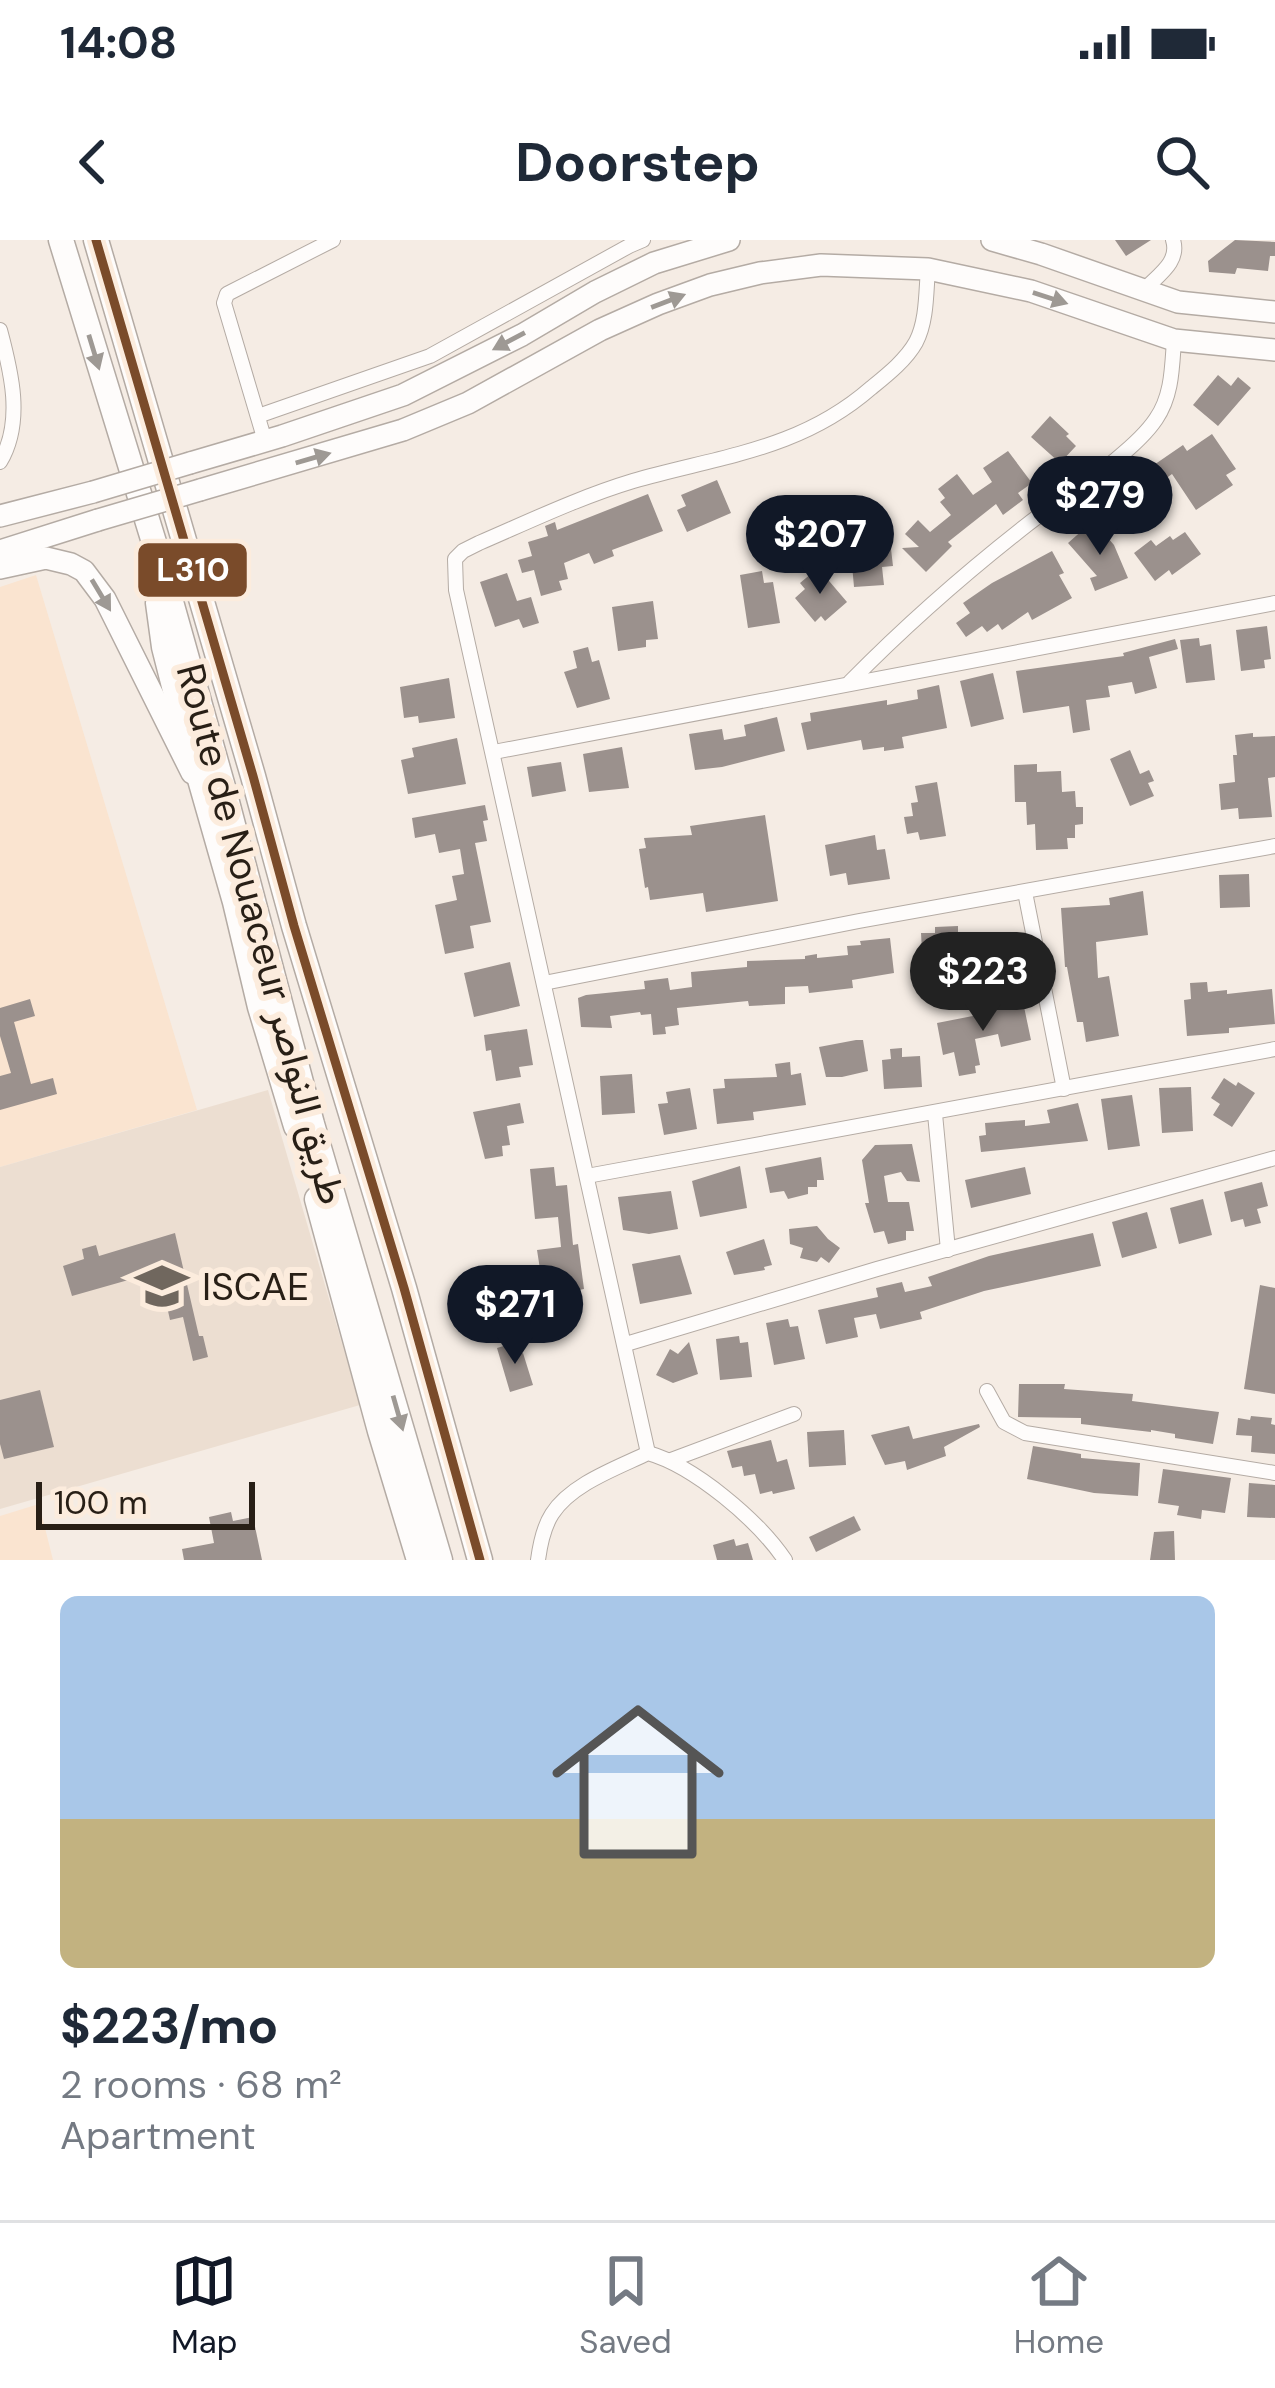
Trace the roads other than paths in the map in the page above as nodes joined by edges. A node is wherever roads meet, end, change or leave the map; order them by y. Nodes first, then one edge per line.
1 (62, 240) edge
2 (96, 240) edge
3 (333, 240) edge
4 (644, 240) edge
5 (729, 240) edge
6 (992, 240) edge
7 (1173, 240) edge
8 (928, 269) junction
9 (1144, 290) junction
10 (1275, 312) edge
11 (0, 329) edge
12 (1174, 340) junction
13 (1275, 350) edge
14 (258, 416) junction
15 (6, 433) edge
16 (266, 441) junction
17 (0, 462) edge
18 (0, 516) edge
19 (0, 551) edge
20 (157, 552) junction
21 (0, 568) edge
22 (1275, 603) edge
23 (848, 684) junction
24 (494, 752) junction
25 (201, 789) junction
26 (1275, 846) edge
27 (1025, 892) junction
28 (544, 983) junction
29 (1275, 1049) edge
30 (1064, 1089) junction
31 (935, 1114) junction
32 (1275, 1158) edge
33 (587, 1176) junction
34 (948, 1250) junction
35 (626, 1344) junction
36 (987, 1391) dead end
37 (794, 1414) dead end
38 (648, 1453) junction
39 (671, 1460) junction
40 (1275, 1473) edge
41 (418, 1560) edge
42 (440, 1560) edge
43 (480, 1560) edge
44 (538, 1560) edge
45 (784, 1560) edge

1 -> 20 highway, Route de Nouaceur طريق النواصر
2 - 43 highway, Route de Nouaceur طريق النواصر
3 - 14 street
4 - 14 street
5 -> 16 main road
6 - 9 main road
7 - 9 street
8 -> 12 main road
19 -> 8 main road, bridge
8 - 24 street
9 - 10 main road
11 - 15 street
12 - 13 main road
12 - 23 street
14 - 16 street
15 - 17 street
16 - 18 main road, bridge
20 - 25 highway
20 -> 42 highway, Route de Nouaceur طريق النواصر
21 -> 25 main road
22 - 23 street
23 - 24 street
24 - 28 street
25 - 41 highway
26 - 27 street
27 - 28 street
27 - 30 street
28 - 33 street
29 - 30 street
30 - 31 street
31 - 33 street
31 - 34 street
32 - 34 street
33 - 35 street
34 - 35 street
35 - 38 street
36 - 40 street
37 - 39 street
38 - 39 street
38 - 44 street
39 - 45 street

